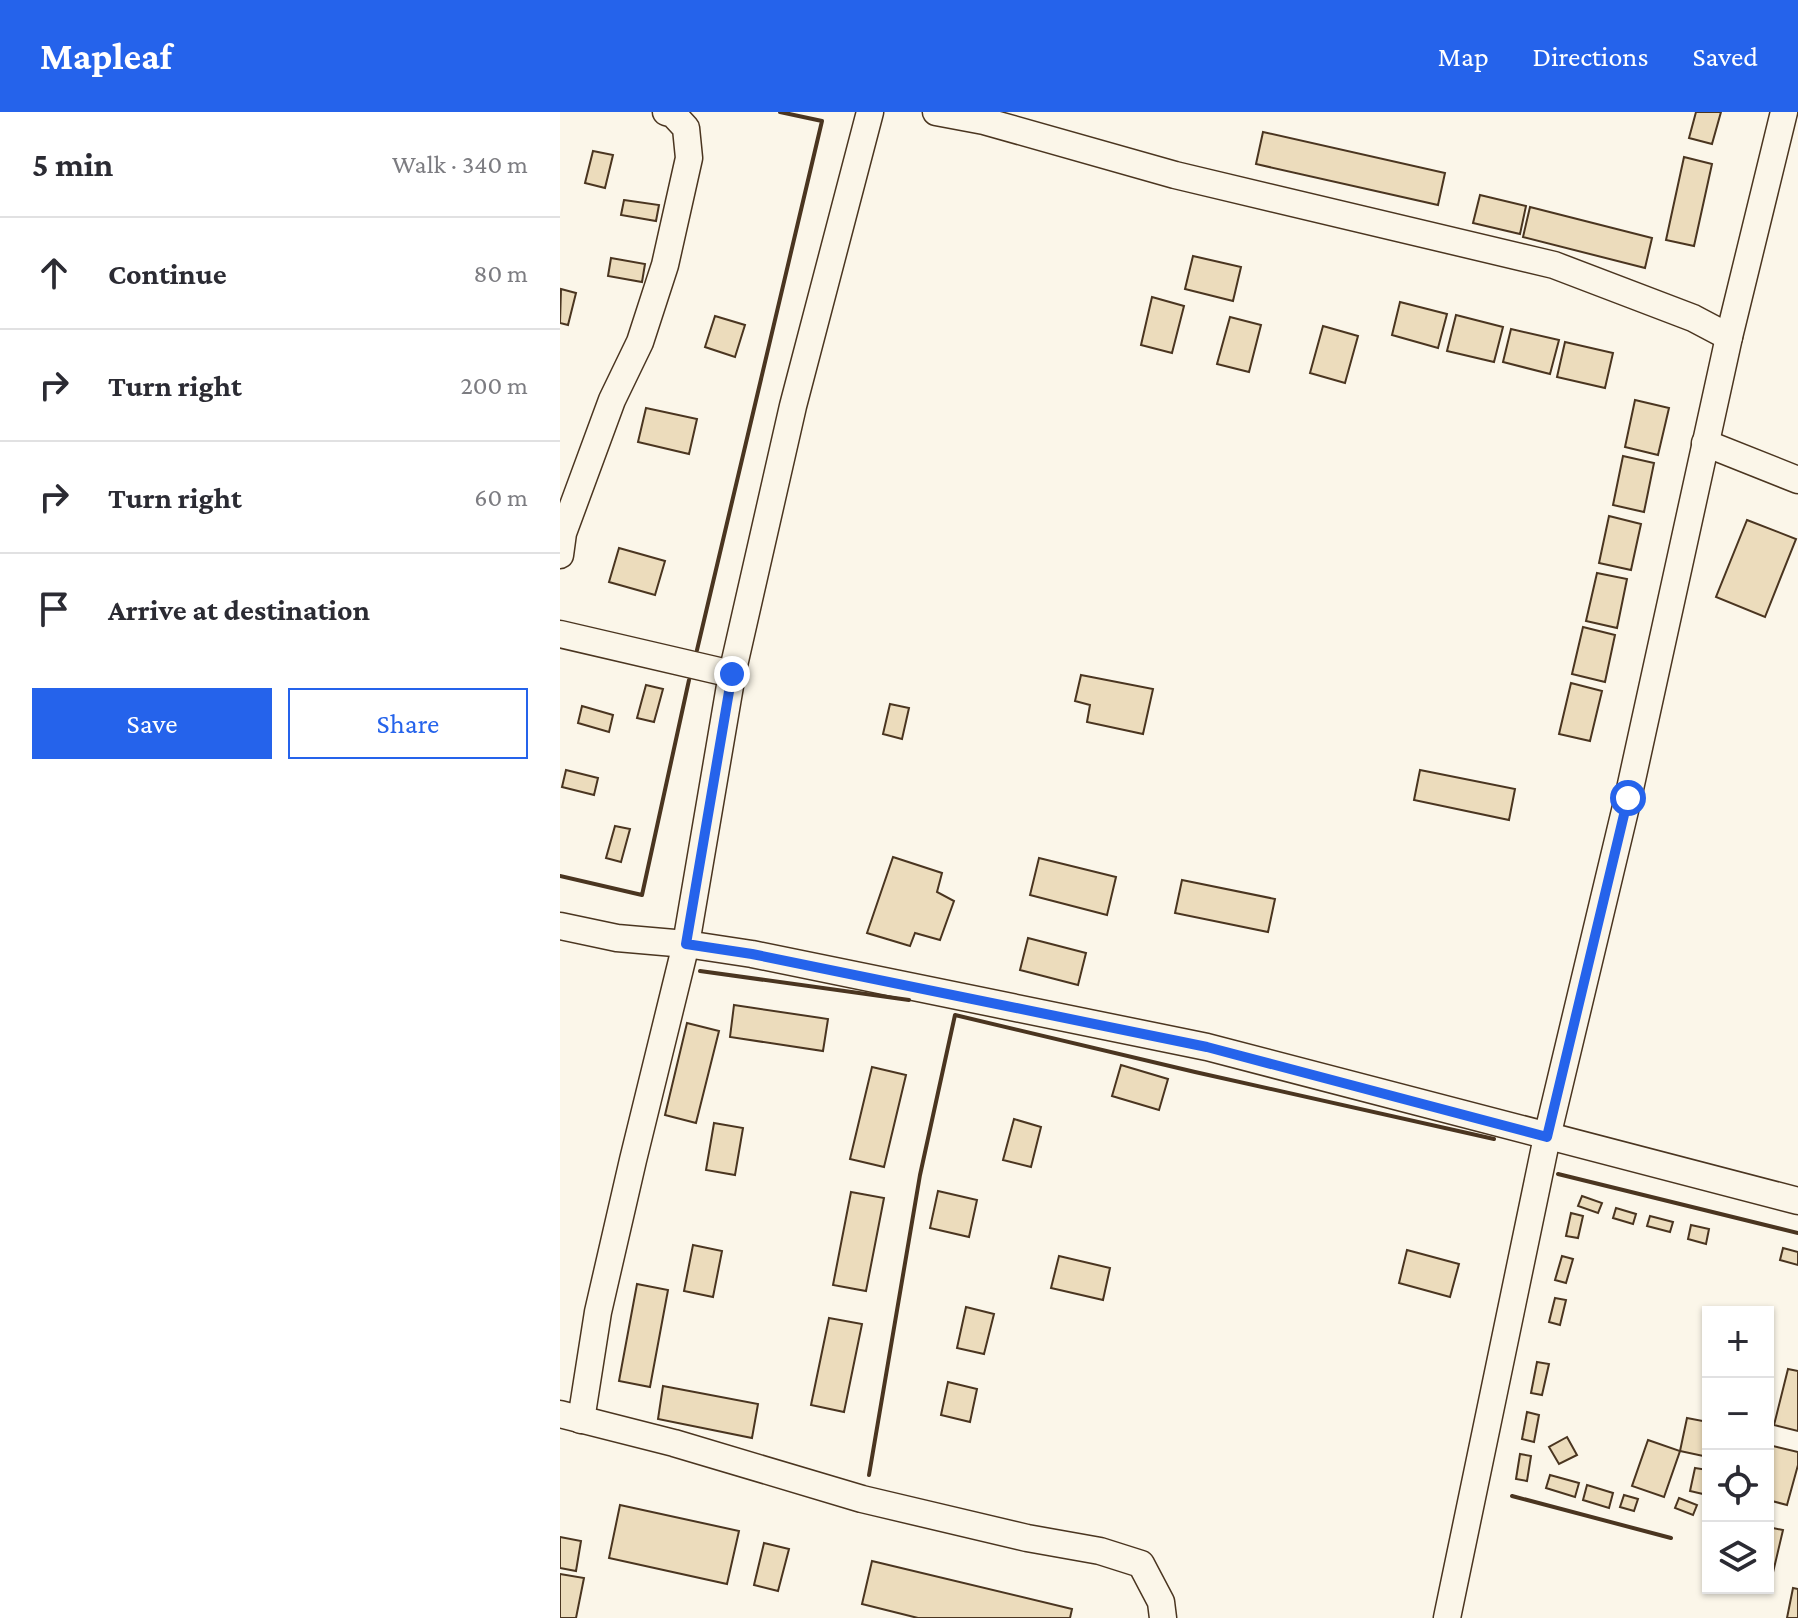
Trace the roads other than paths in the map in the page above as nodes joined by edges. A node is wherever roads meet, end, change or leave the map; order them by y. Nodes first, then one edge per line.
1 (666, 112) edge
2 (870, 112) edge
3 (936, 112) edge
4 (1784, 112) edge
5 (1729, 337) junction
6 (1705, 443) junction
7 (1798, 480) edge
8 (560, 555) edge
9 (560, 634) edge
10 (732, 674) junction
11 (560, 926) edge
12 (686, 944) junction
13 (1547, 1137) junction
14 (1798, 1201) edge
15 (570, 1417) edge
16 (1163, 1618) edge
17 (1447, 1618) edge

1 - 8 street
2 - 10 street
3 - 5 street
4 - 5 street
5 - 6 street
6 - 7 street
6 - 13 street
9 - 10 street
10 - 12 street
11 - 12 street
12 - 13 street
12 - 15 street
13 - 14 street
13 - 17 street
15 - 16 street

